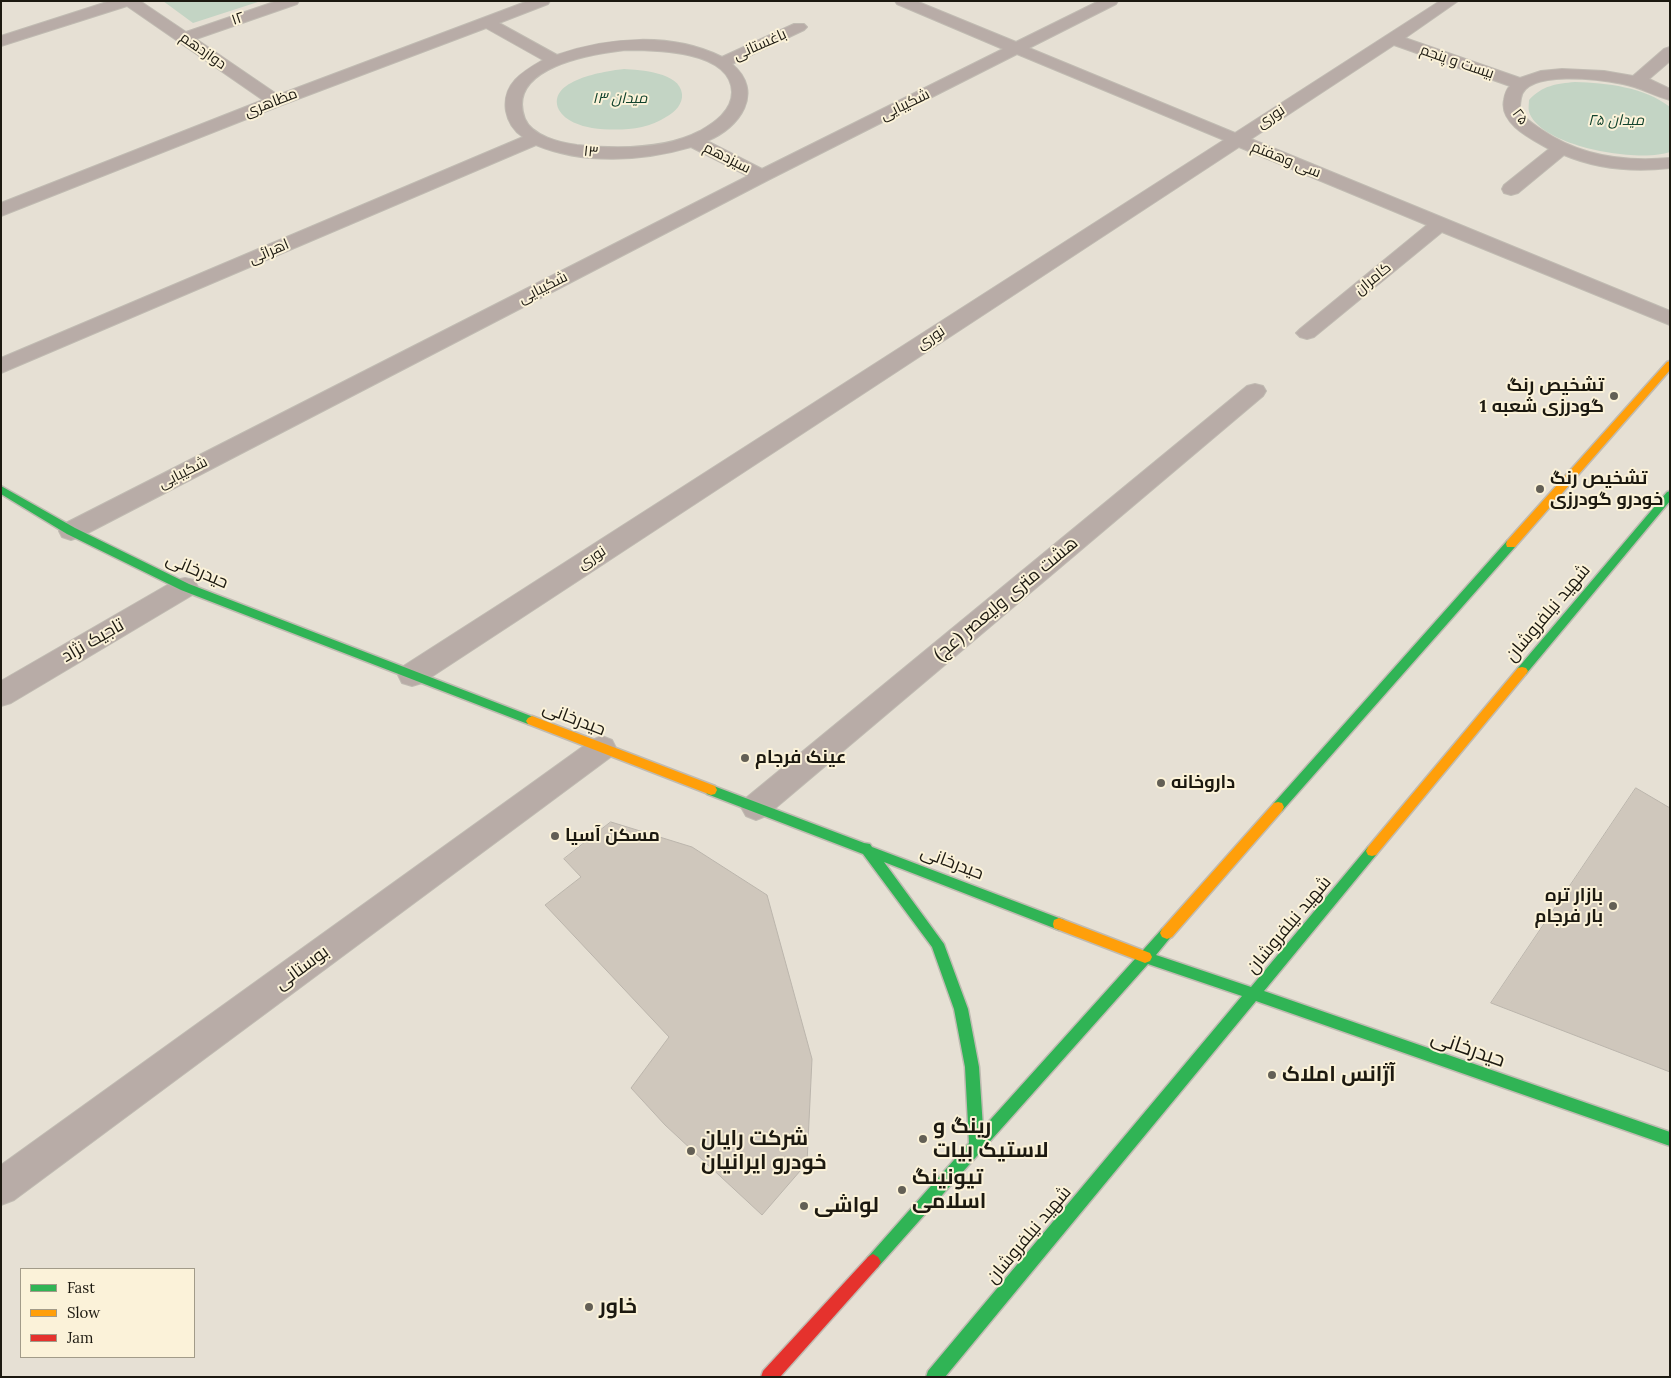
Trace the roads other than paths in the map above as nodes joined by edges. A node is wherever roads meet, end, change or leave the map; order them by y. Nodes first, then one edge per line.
1 (126, 1) edge
2 (130, 1) edge
3 (292, 1) edge
4 (542, 1) edge
5 (902, 1) edge
6 (1111, 1) edge
7 (1452, 1) edge
8 (487, 22) junction
9 (799, 27) dead end
10 (184, 38) junction
11 (1393, 39) junction
12 (1, 41) edge
13 (1018, 49) junction
14 (1670, 52) edge
15 (555, 60) junction
16 (720, 63) junction
17 (1637, 81) junction
18 (1522, 84) junction
19 (1670, 95) edge
20 (276, 101) junction
21 (537, 138) junction
22 (692, 140) junction
23 (1236, 140) junction
24 (1561, 148) junction
25 (1670, 163) edge
26 (762, 176) junction
27 (1510, 189) dead end
28 (1, 210) edge
29 (1440, 224) junction
30 (1670, 319) edge
31 (1307, 333) dead end
32 (1670, 364) edge
33 (1, 366) edge
34 (1255, 391) dead end
35 (1, 489) edge
36 (1670, 494) edge
37 (71, 531) junction
38 (185, 587) junction
39 (412, 675) junction
40 (1, 695) edge
41 (602, 748) junction
42 (756, 807) junction
43 (866, 848) junction
44 (1145, 957) junction
45 (1254, 994) junction
46 (1670, 1139) edge
47 (977, 1147) junction
48 (1, 1187) edge
49 (769, 1377) edge
50 (934, 1377) edge

1 - 12 street
2 - 10 street, دوازدهم
3 - 10 street, ۱۲
4 - 8 street, مظاهری
5 - 13 street, سی وهفتم
6 - 13 street, شکیبایی
7 - 11 street, نوری
8 - 15 street
8 - 20 street, مظاهری
9 - 16 street, باغستانی
10 - 20 street, دوازدهم
11 - 18 street, بیست و پنجم
11 - 23 street, نوری
13 - 23 street, سی وهفتم
13 - 26 street, شکیبایی
14 - 17 street
15 - 16 street, ۱۳
15 - 21 street, ۱۳
16 - 22 street, ۱۳
17 - 18 street, ۲۵
17 - 19 street, ۲۵
18 - 24 street, ۲۵
20 - 28 street, مظاهری
21 - 22 street, ۱۳
21 - 33 street, اهرائی
22 - 26 street, سیزدهم
23 - 29 street, سی وهفتم
23 - 39 street, نوری
24 - 25 street, ۲۵
24 - 27 street
26 - 37 street, شکیبایی
29 - 30 street, سی وهفتم
29 - 31 street, کامران
32 - 44 main road
34 - 42 street, هشت متری ولیعصر (عج)
35 - 37 main road, حیدرخانی
36 - 45 main road, شهید نیلفروشان
37 - 38 main road, حیدرخانی
38 - 39 main road, حیدرخانی
38 - 40 street, تاجیک نژاد
39 - 41 main road, حیدرخانی
41 - 42 main road, حیدرخانی
41 - 48 street, بوستانی
42 - 43 main road, حیدرخانی
43 - 44 main road, حیدرخانی
43 - 47 main road
44 - 45 main road, حیدرخانی
44 - 47 main road
45 - 46 main road, حیدرخانی
45 - 50 main road, شهید نیلفروشان
47 - 49 main road

